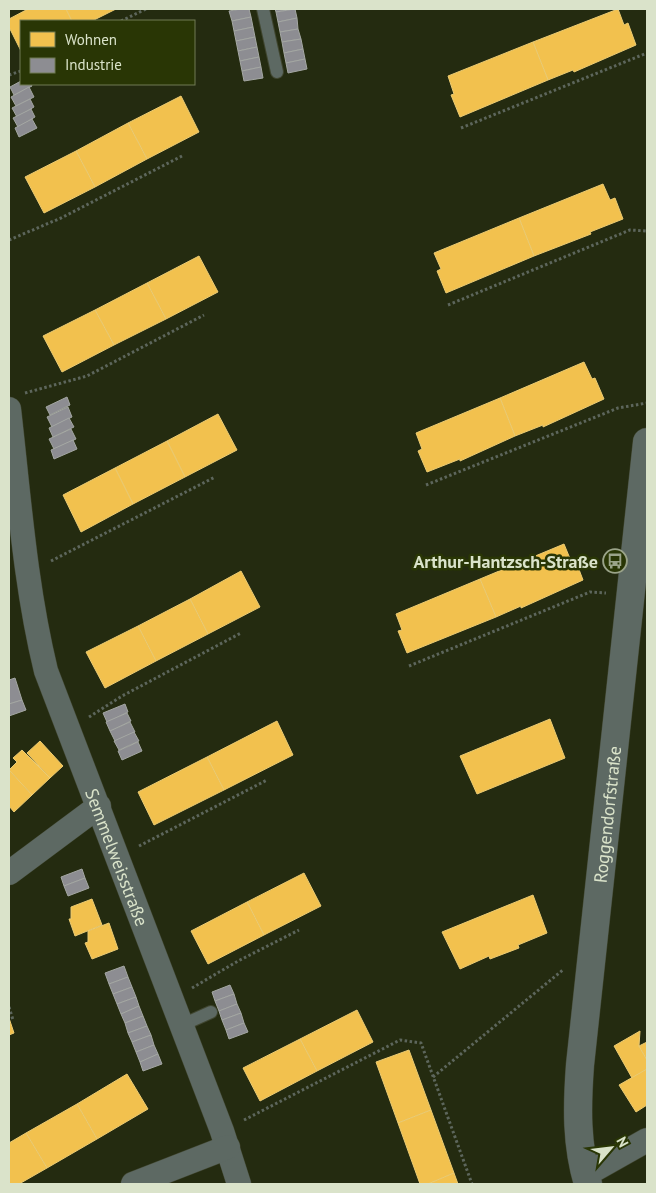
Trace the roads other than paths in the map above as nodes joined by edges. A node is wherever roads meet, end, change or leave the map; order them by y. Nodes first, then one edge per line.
1 (263, 9) edge
2 (277, 72) dead end
3 (13, 402) edge
4 (647, 442) edge
5 (16, 526) edge
6 (98, 806) junction
7 (9, 873) edge
8 (211, 1012) dead end
9 (182, 1025) junction
10 (225, 1139) junction
11 (647, 1140) edge
12 (586, 1180) edge
13 (132, 1184) edge
14 (239, 1184) edge

1 - 2 lane
3 - 5 street, Semmelweisstraße
4 - 12 street, Roggendorfstraße
5 - 6 street, Semmelweisstraße
6 - 7 street
6 - 9 street, Semmelweisstraße
8 - 9 lane
9 - 10 street, Semmelweisstraße
10 - 13 street
10 - 14 street, Semmelweisstraße
11 - 12 street

